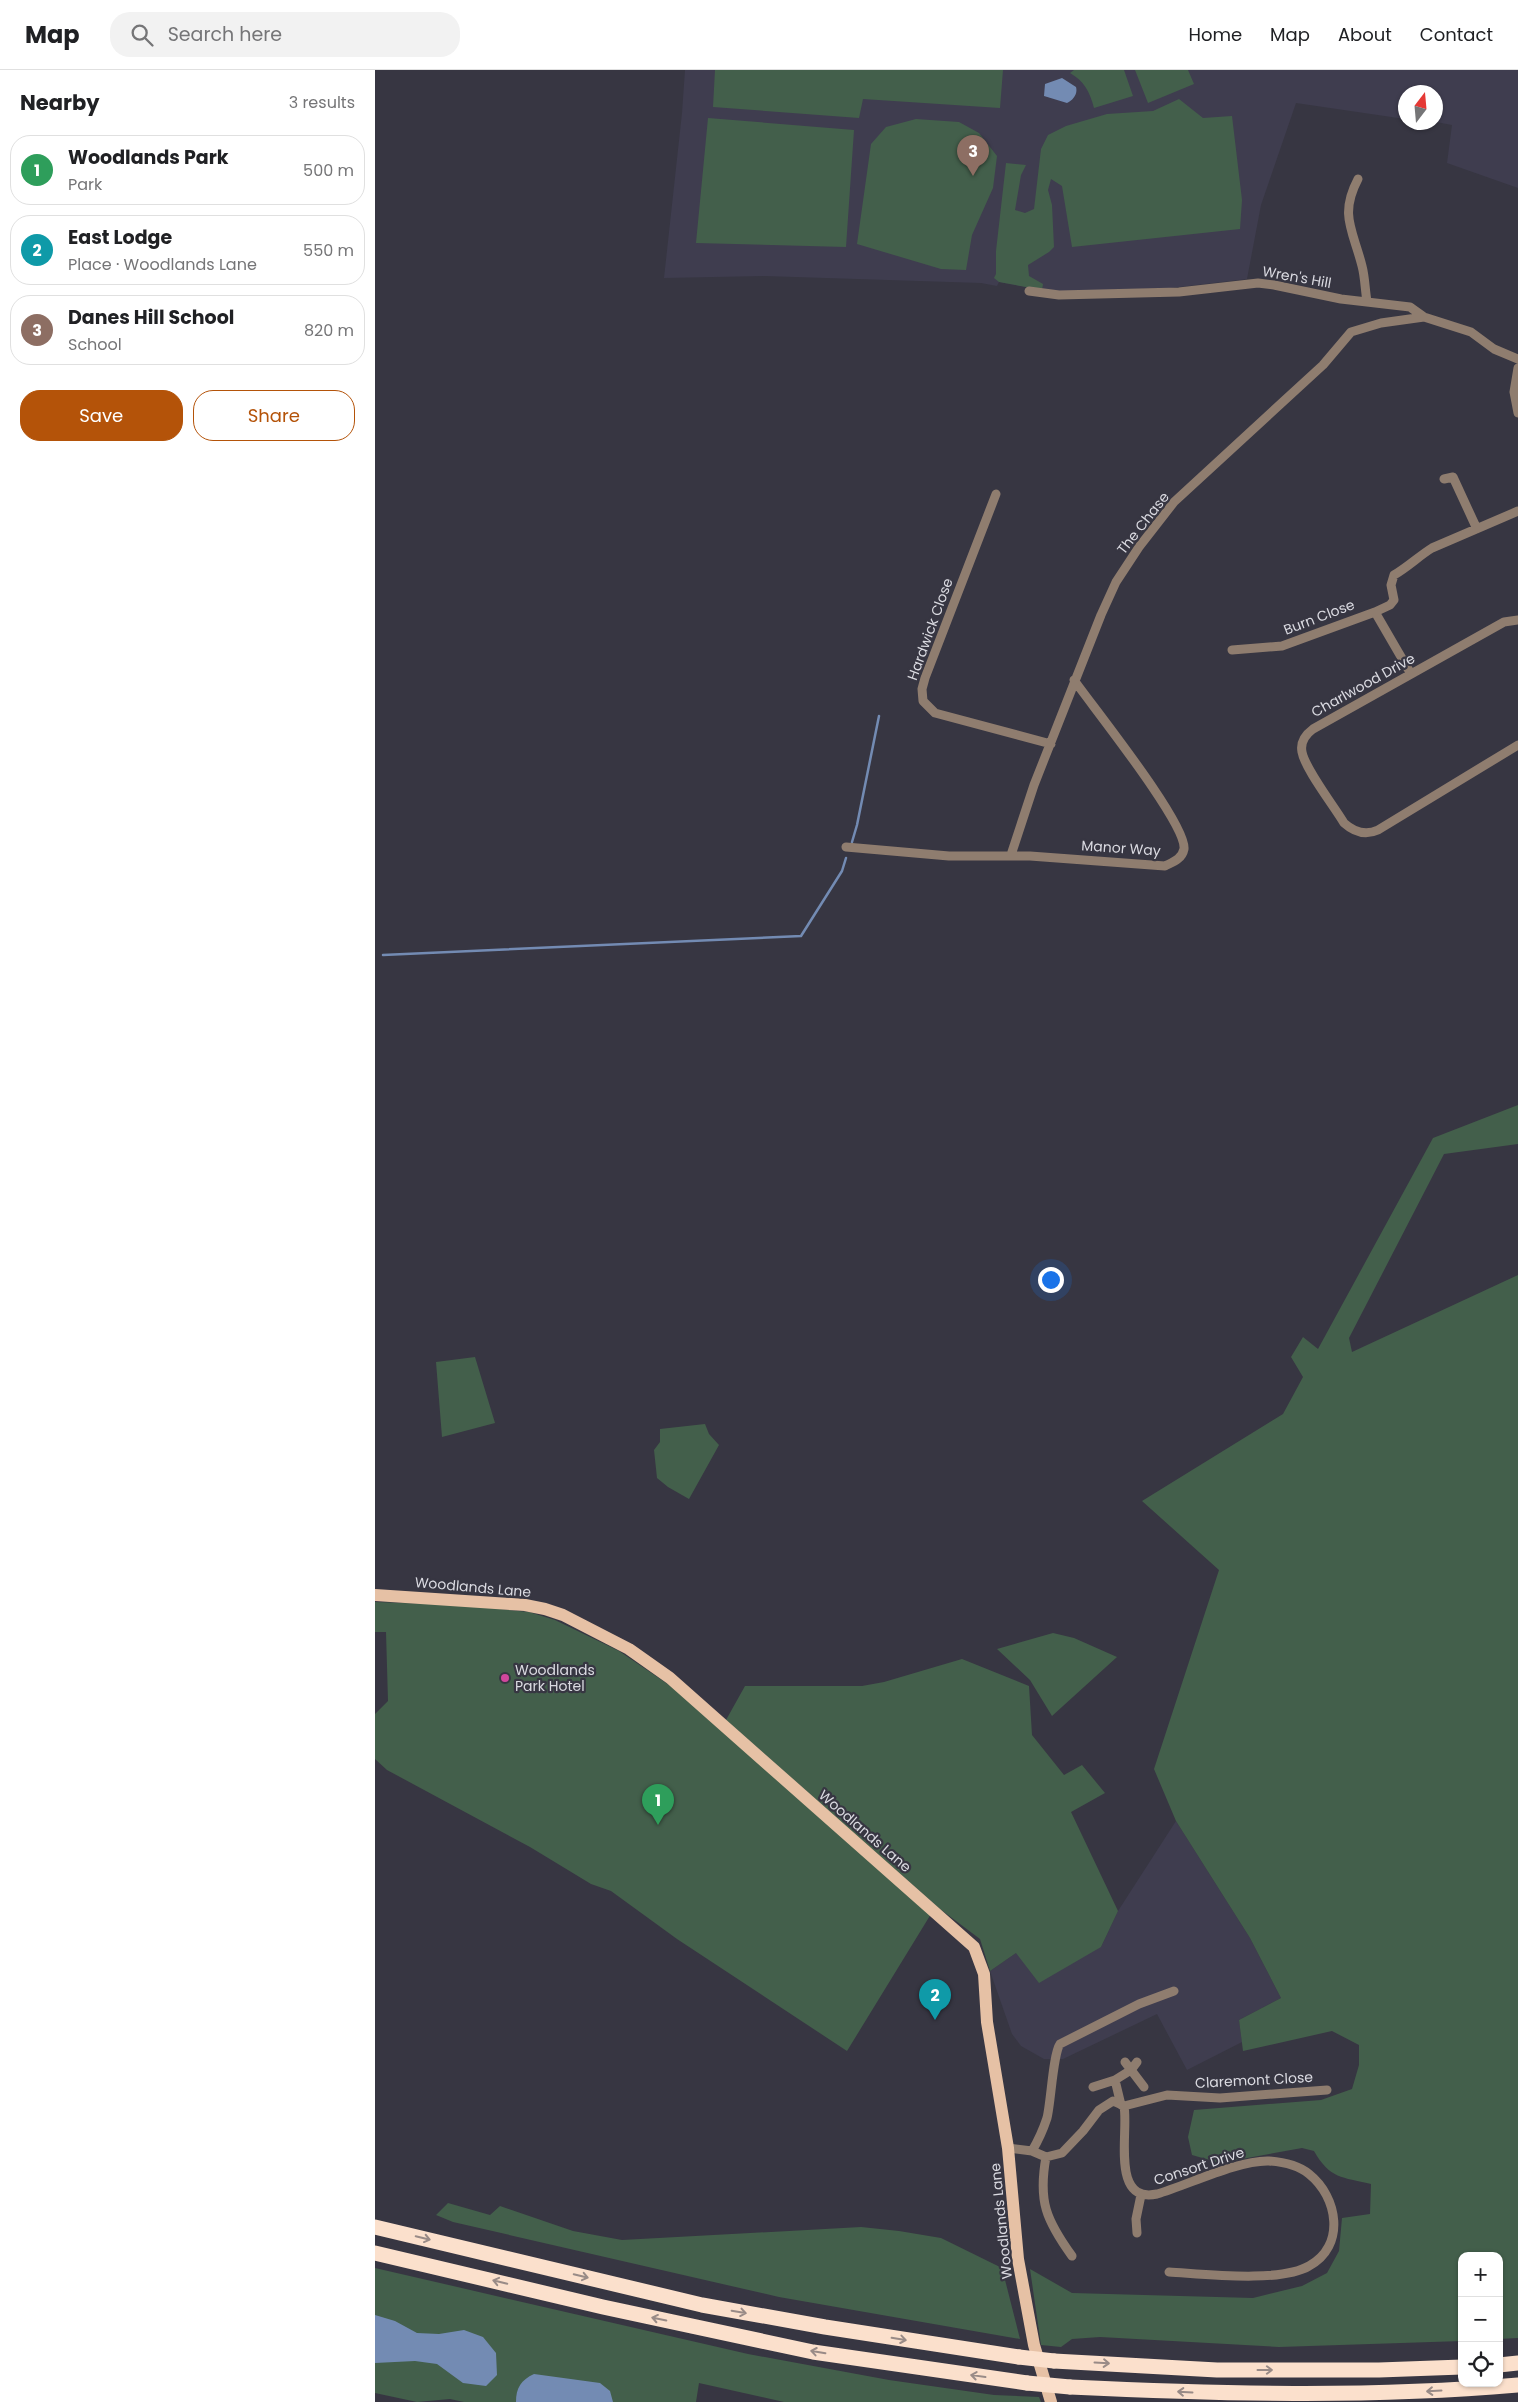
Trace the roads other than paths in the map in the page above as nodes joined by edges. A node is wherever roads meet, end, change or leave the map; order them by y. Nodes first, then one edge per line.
1 (1358, 179) dead end
2 (1029, 290) dead end
3 (1367, 301) junction
4 (1424, 317) junction
5 (1518, 359) edge
6 (1518, 368) edge
7 (1518, 413) edge
8 (1444, 479) dead end
9 (996, 494) dead end
10 (1518, 511) edge
11 (1477, 529) junction
12 (1375, 612) junction
13 (1518, 620) edge
14 (1232, 650) dead end
15 (1411, 674) junction
16 (1074, 680) junction
17 (1051, 744) junction
18 (1518, 745) edge
19 (846, 847) dead end
20 (1011, 855) junction
21 (375, 1595) edge
22 (1174, 1992) dead end
23 (1125, 2062) dead end
24 (1137, 2062) dead end
25 (1131, 2070) junction
26 (1115, 2080) junction
27 (1093, 2087) dead end
28 (1144, 2087) dead end
29 (1327, 2090) dead end
30 (1122, 2105) junction
31 (1008, 2148) junction
32 (1032, 2151) junction
33 (1046, 2157) junction
34 (1141, 2194) junction
35 (375, 2227) edge
36 (1137, 2233) dead end
37 (375, 2253) edge
38 (1072, 2256) dead end
39 (1169, 2272) dead end
40 (1518, 2363) edge
41 (1503, 2365) edge
42 (1458, 2367) edge
43 (1518, 2385) edge
44 (1051, 2402) edge

1 - 3 street
2 - 3 street, Wren's Hill
3 - 4 street, Wren's Hill
4 - 5 street, Wren's Hill
4 - 16 street, The Chase
6 - 7 street
8 - 11 street
9 - 17 street, Hardwick Close
10 - 11 street
11 - 12 street
12 - 14 street, Burn Close
12 - 15 street, Burn Close
13 - 15 street, Charlwood Drive
15 - 18 street, Charlwood Drive
16 - 17 street, The Chase
16 - 20 street, Manor Way
17 - 20 street, The Chase
19 - 20 street, Manor Way
21 - 31 main road, Woodlands Lane
22 - 32 street
23 - 25 street
24 - 25 street
25 - 26 street
25 - 28 street
26 - 27 street
26 - 30 street, Consort Drive
29 - 30 street, Claremont Close
30 - 33 street
30 - 34 street, Consort Drive
31 - 32 street
31 - 44 main road, Woodlands Lane
32 - 33 street
33 - 38 street
34 - 36 street
34 - 39 street, Consort Drive
35 -> 42 highway, bridge
43 -> 37 highway, bridge
40 - 41 highway

